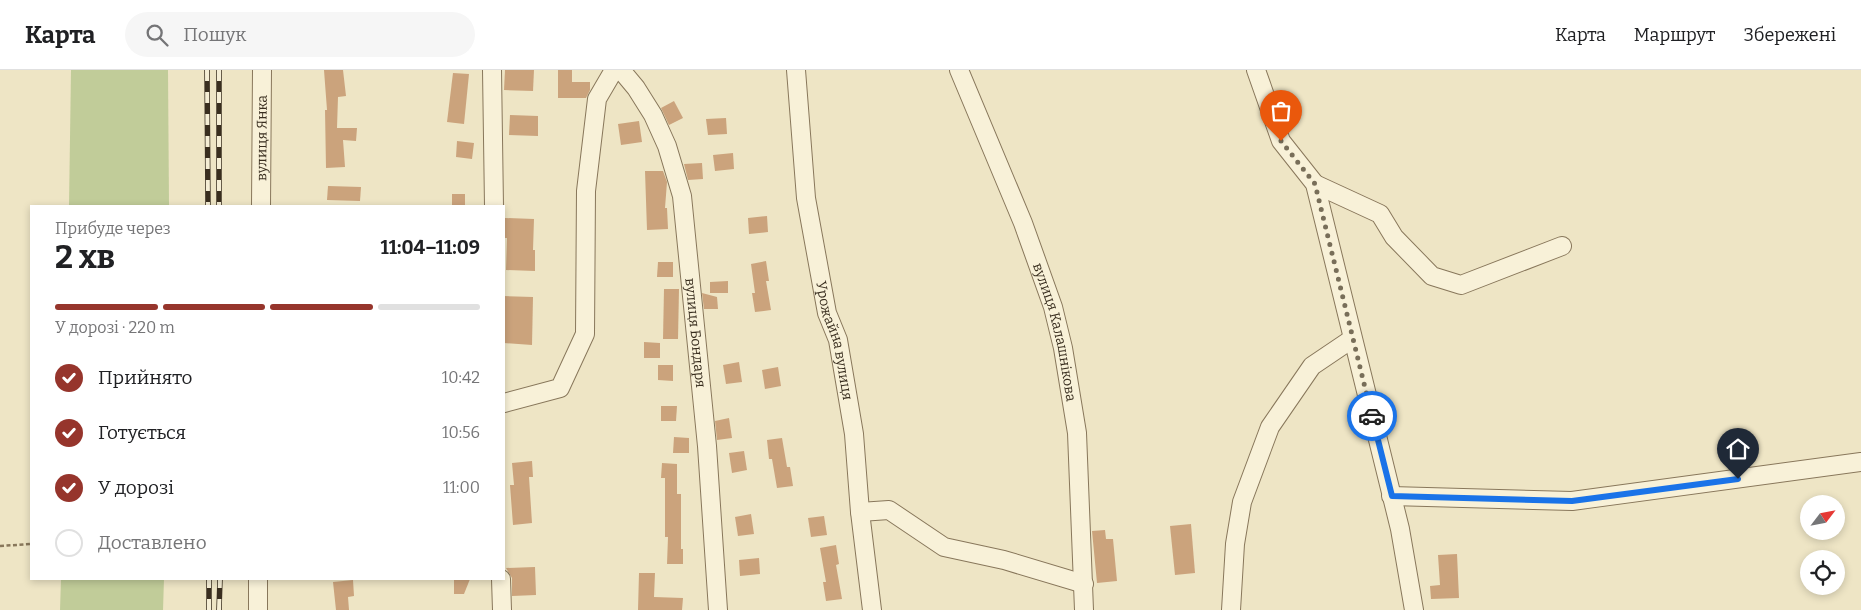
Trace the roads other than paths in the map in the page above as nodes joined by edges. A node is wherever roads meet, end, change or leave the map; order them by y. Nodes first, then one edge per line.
1 (262, 70) edge
2 (492, 70) edge
3 (614, 70) edge
4 (621, 70) edge
5 (796, 70) edge
6 (959, 70) edge
7 (1256, 70) edge
8 (1315, 184) junction
9 (261, 205) edge
10 (494, 205) edge
11 (1562, 246) dead end
12 (1352, 339) junction
13 (505, 402) edge
14 (1861, 462) edge
15 (1392, 496) junction
16 (860, 512) junction
17 (258, 580) edge
18 (501, 580) edge
19 (1084, 584) junction
20 (258, 610) edge
21 (502, 610) edge
22 (718, 610) edge
23 (872, 610) edge
24 (1084, 610) edge
25 (1231, 610) edge
26 (1414, 610) edge

1 - 9 street, вулиця Янка
2 - 10 street
3 - 13 street
4 - 22 street, вулиця Бондаря
5 - 16 street, Урожайна вулиця
6 - 19 street, вулиця Калашнікова
7 - 8 street
8 - 11 street
8 - 12 street
12 - 15 street
12 - 25 street
14 - 15 street
15 - 26 street
16 - 19 street
16 - 23 street, Урожайна вулиця
17 - 20 street
18 - 21 street
19 - 24 street, вулиця Калашнікова

